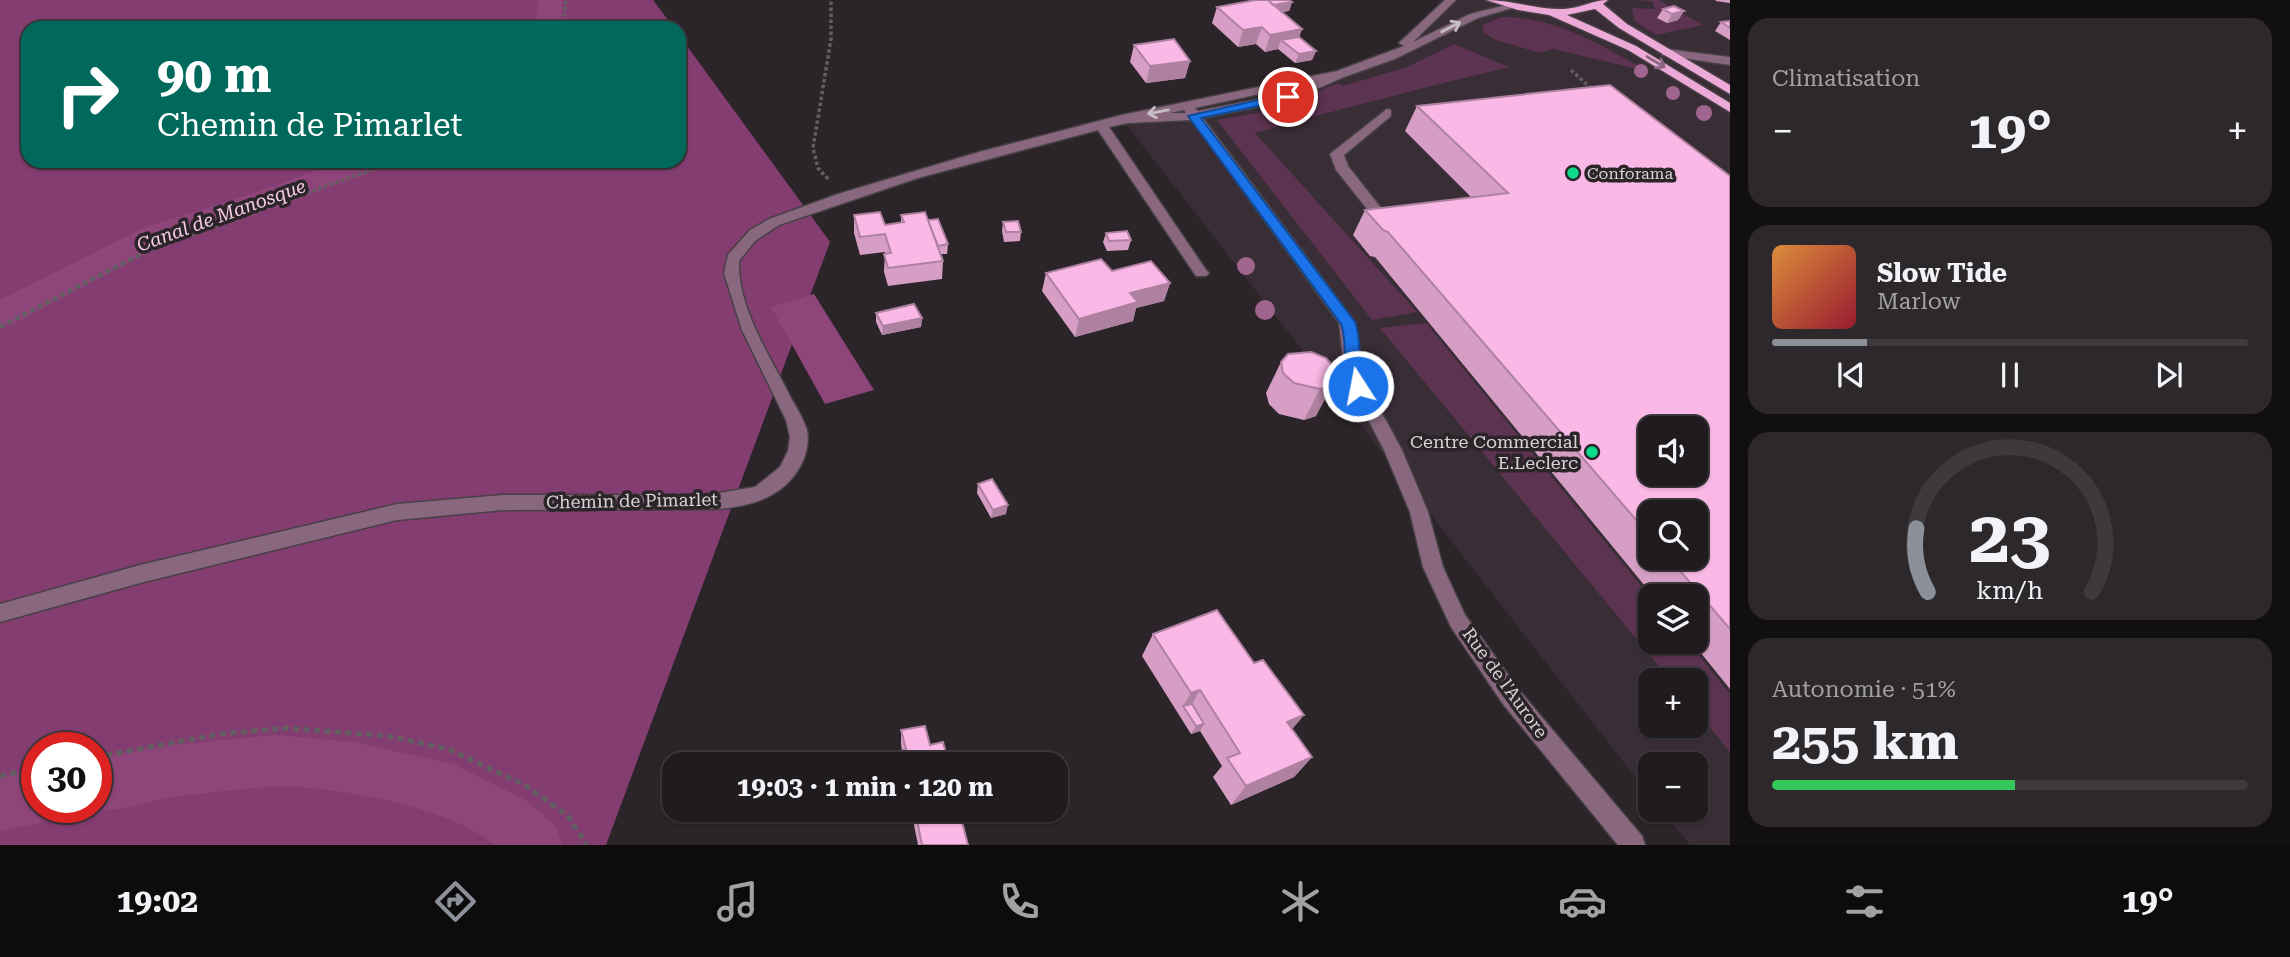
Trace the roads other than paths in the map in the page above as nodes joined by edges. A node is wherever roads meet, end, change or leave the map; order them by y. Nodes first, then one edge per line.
1 (1451, 0) edge
2 (1491, 0) edge
3 (1600, 2) edge
4 (1514, 6) junction
5 (1548, 11) junction
6 (1666, 52) junction
7 (1391, 57) junction
8 (1730, 61) edge
9 (1340, 74) junction
10 (1730, 90) edge
11 (1726, 104) edge
12 (1191, 111) junction
13 (1387, 113) dead end
14 (1101, 124) junction
15 (1389, 227) edge
16 (1201, 273) dead end
17 (0, 613) edge
18 (1633, 845) edge

1 - 7 street, Chemin de Pimarlet
2 - 4 main road
3 - 5 main road
3 - 6 main road
4 - 5 main road
7 -> 4 street, Chemin de Pimarlet
5 -> 11 main road
6 - 8 street
6 - 10 main road
7 - 9 street, Chemin de Pimarlet
9 - 12 street, Chemin de Pimarlet
9 - 12 street, Chemin de Pimarlet
12 - 14 street, Chemin de Pimarlet
12 - 18 street, Rue de l'Aurore
13 - 15 street
14 - 16 street
14 - 17 street, Chemin de Pimarlet

